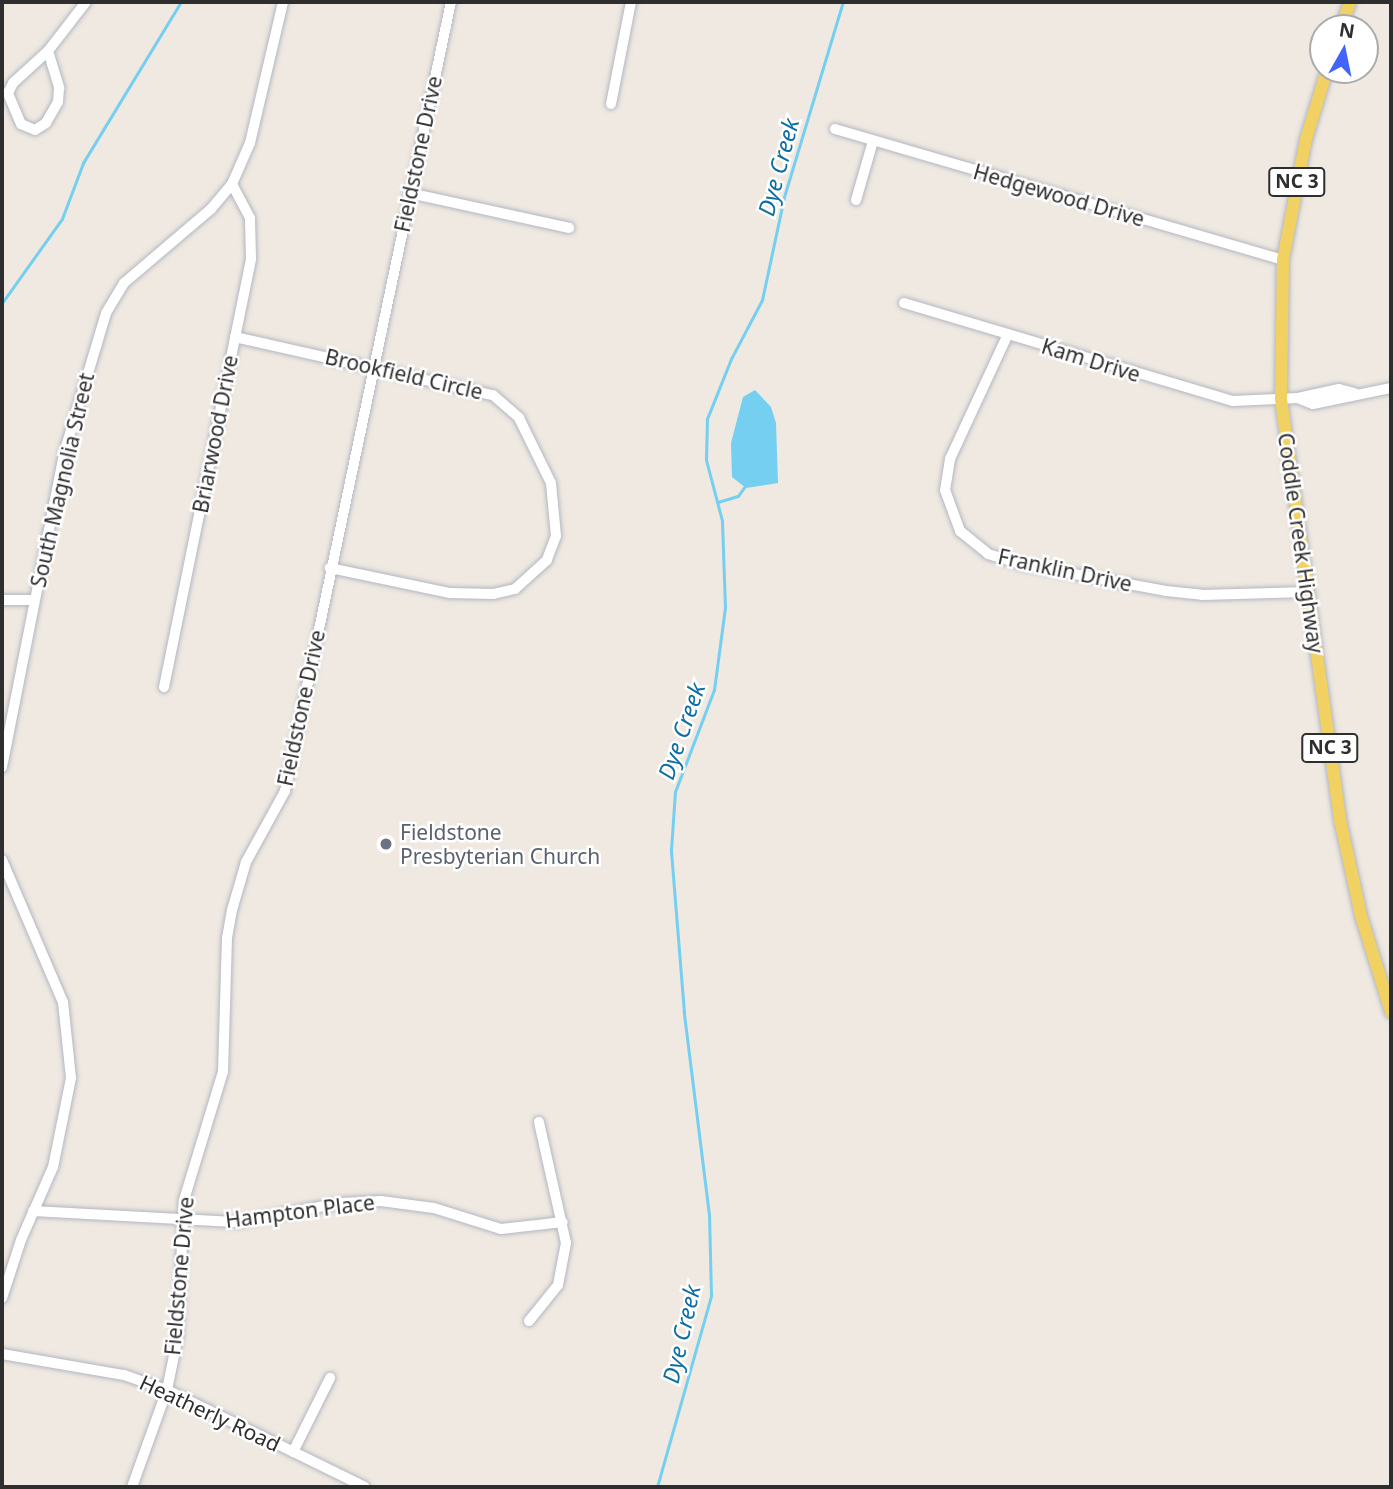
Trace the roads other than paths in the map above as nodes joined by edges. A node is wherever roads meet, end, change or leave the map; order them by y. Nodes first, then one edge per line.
1 (86, 2) edge
2 (284, 2) edge
3 (451, 2) edge
4 (631, 2) edge
5 (48, 51) junction
6 (1323, 84) edge
7 (611, 104) dead end
8 (835, 129) dead end
9 (873, 141) junction
10 (232, 184) junction
11 (409, 193) junction
12 (856, 200) dead end
13 (569, 228) dead end
14 (1283, 260) junction
15 (904, 303) dead end
16 (1008, 334) junction
17 (234, 337) junction
18 (372, 365) junction
19 (1391, 388) edge
20 (1282, 399) junction
21 (330, 568) junction
22 (1307, 592) junction
23 (2, 600) edge
24 (34, 600) junction
25 (164, 687) dead end
26 (2, 767) edge
27 (2, 860) edge
28 (1391, 1012) edge
29 (539, 1122) dead end
30 (33, 1211) junction
31 (183, 1219) junction
32 (563, 1222) junction
33 (2, 1298) edge
34 (529, 1321) dead end
35 (2, 1354) edge
36 (330, 1378) dead end
37 (167, 1390) junction
38 (293, 1452) junction
39 (132, 1487) edge
40 (365, 1487) edge

1 - 5 street
2 - 10 street, South Magnolia Street
3 - 11 street, Fieldstone Drive
4 - 7 street
5 - 5 street
6 - 14 main road, Coddle Creek Highway / NC 3
8 - 9 street, Hedgewood Drive
9 - 12 street
9 - 14 street, Hedgewood Drive
10 - 17 street, Briarwood Drive
10 - 24 street, South Magnolia Street
11 - 13 street
11 - 18 street, Fieldstone Drive
14 - 20 main road, Coddle Creek Highway / NC 3
15 - 16 street, Kam Drive
16 - 20 street, Kam Drive
16 - 22 street, Franklin Drive
17 - 18 street, Brookfield Circle
17 - 25 street, Briarwood Drive
18 - 21 street, Fieldstone Drive
18 - 21 street, Brookfield Circle
19 - 20 street, Kam Drive
20 - 22 main road, Coddle Creek Highway / NC 3
21 - 31 street, Fieldstone Drive
22 - 28 main road, Coddle Creek Highway / NC 3
23 - 24 street
24 - 26 street, South Magnolia Street
27 - 30 street
29 - 32 street
30 - 31 street, Hampton Place
30 - 33 street
31 - 32 street, Hampton Place
31 - 37 street, Fieldstone Drive
32 - 34 street
35 - 37 street, Heatherly Road
36 - 38 street
37 - 38 street, Heatherly Road
37 - 39 street, Fieldstone Drive
38 - 40 street, Heatherly Road

